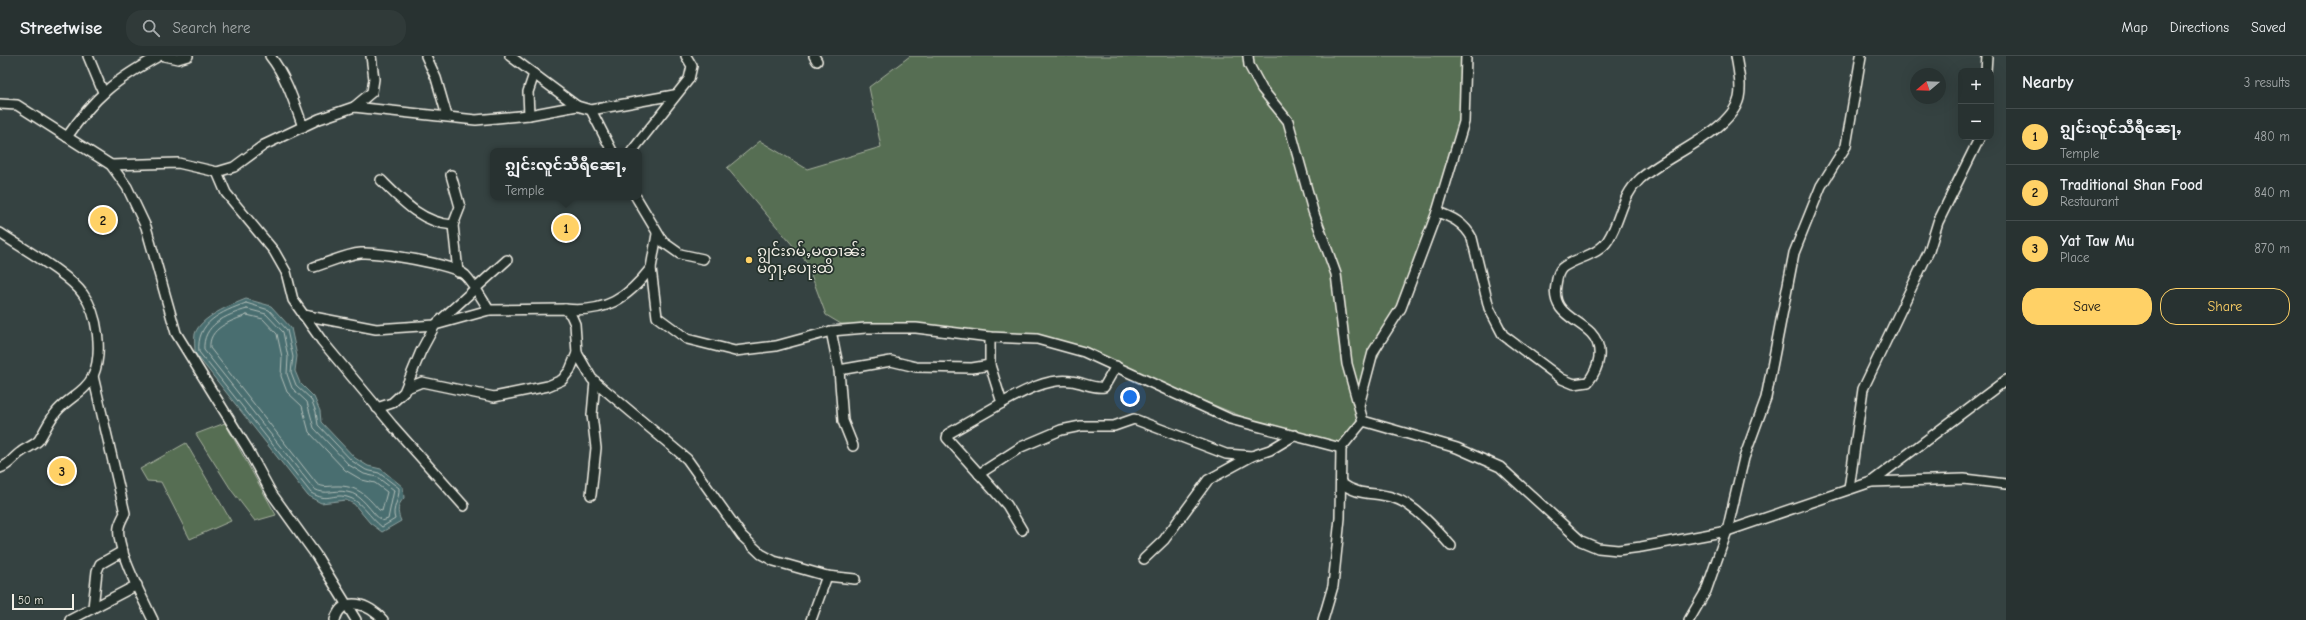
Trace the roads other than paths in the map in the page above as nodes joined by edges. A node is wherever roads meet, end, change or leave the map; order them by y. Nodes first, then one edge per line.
1 (88, 56) edge
2 (159, 56) edge
3 (164, 56) edge
4 (188, 56) edge
5 (270, 56) edge
6 (371, 56) edge
7 (426, 56) edge
8 (510, 56) edge
9 (686, 56) edge
10 (1248, 56) edge
11 (1466, 56) edge
12 (1736, 56) edge
13 (1861, 56) edge
14 (1987, 56) edge
15 (1986, 68) edge
16 (534, 74) junction
17 (103, 92) junction
18 (674, 96) junction
19 (0, 104) edge
20 (577, 106) junction
21 (354, 107) junction
22 (591, 110) junction
23 (529, 115) junction
24 (447, 116) junction
25 (303, 127) junction
26 (67, 137) junction
27 (1979, 140) edge
28 (610, 148) edge
29 (634, 148) edge
30 (111, 165) junction
31 (217, 172) junction
32 (451, 175) dead end
33 (381, 180) dead end
34 (638, 200) edge
35 (1437, 212) junction
36 (453, 225) junction
37 (0, 233) edge
38 (657, 234) junction
39 (507, 260) dead end
40 (703, 260) dead end
41 (314, 267) dead end
42 (651, 268) junction
43 (458, 272) junction
44 (475, 289) junction
45 (565, 309) junction
46 (490, 310) junction
47 (303, 315) junction
48 (435, 325) junction
49 (832, 330) junction
50 (990, 337) junction
51 (577, 353) junction
52 (990, 365) junction
53 (1116, 366) junction
54 (839, 370) junction
55 (93, 376) junction
56 (2006, 380) edge
57 (595, 381) junction
58 (406, 388) junction
59 (1002, 403) junction
60 (1359, 406) junction
61 (377, 408) junction
62 (1363, 421) junction
63 (1295, 435) junction
64 (853, 446) dead end
65 (1340, 448) junction
66 (1252, 456) junction
67 (0, 468) edge
68 (979, 474) junction
69 (1871, 482) junction
70 (1341, 483) junction
71 (2006, 484) edge
72 (1849, 489) junction
73 (590, 495) dead end
74 (464, 506) dead end
75 (1022, 530) dead end
76 (1727, 531) junction
77 (1451, 546) dead end
78 (123, 551) junction
79 (1144, 559) dead end
80 (827, 576) junction
81 (855, 578) dead end
82 (137, 585) junction
83 (347, 605) junction
84 (90, 610) junction
85 (70, 620) edge
86 (92, 620) edge
87 (153, 620) edge
88 (335, 620) edge
89 (356, 620) edge
90 (383, 620) edge
91 (811, 620) edge
92 (1323, 620) edge
93 (1689, 620) edge

1 - 17 street
2 - 17 street
3 - 4 street
5 - 25 street
6 - 21 street
7 - 24 street
8 - 16 street
9 - 18 street
10 - 60 street
11 - 35 street
12 - 35 street
13 - 76 street
14 - 15 street
16 - 20 street
16 - 23 street
17 - 26 street
18 - 22 street
18 - 29 street
19 - 26 street
20 - 22 street
20 - 23 street
21 - 24 street
21 - 25 street
22 - 28 street
23 - 24 street
25 - 31 street
26 - 30 street
27 - 72 street
30 - 31 street
30 - 83 street
31 - 47 street
32 - 36 street
33 - 36 street
34 - 38 street
35 - 60 street
36 - 43 street
37 - 55 street
38 - 40 street
38 - 42 street
39 - 44 street
41 - 43 street
42 - 45 street
42 - 49 street
43 - 44 street
44 - 46 street
44 - 48 street
45 - 46 street
45 - 51 street
46 - 48 street
47 - 48 street
47 - 61 street
48 - 58 street
49 - 50 street
49 - 54 street
50 - 52 street
50 - 53 street
51 - 57 street
51 - 58 street
52 - 54 street
52 - 59 street
53 - 59 street
53 - 63 street
54 - 64 street
55 - 67 street
55 - 78 street
56 - 69 street
57 - 73 street
57 - 80 street
58 - 61 street
59 - 68 street
60 - 62 street
61 - 74 street
62 - 65 street
62 - 76 street
63 - 65 street
63 - 66 street
65 - 70 street
66 - 68 street
66 - 79 street
68 - 75 street
69 - 71 street
69 - 72 street
70 - 77 street
70 - 92 street
72 - 76 street
76 - 93 street
78 - 82 street
78 - 84 street
80 - 81 street
80 - 91 street
82 - 84 street
82 - 87 street
83 - 88 street
83 - 89 street
83 - 90 street
84 - 85 street
84 - 86 street

